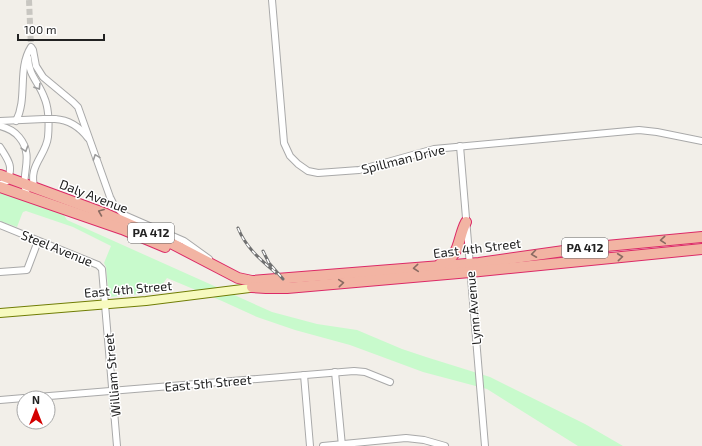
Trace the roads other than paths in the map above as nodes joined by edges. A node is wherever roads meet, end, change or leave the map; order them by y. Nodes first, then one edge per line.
1 (272, 0) edge
2 (31, 50) junction
3 (0, 121) edge
4 (16, 121) junction
5 (0, 126) edge
6 (702, 141) edge
7 (91, 144) junction
8 (460, 146) junction
9 (0, 147) edge
10 (2, 181) edge
11 (29, 186) junction
12 (29, 198) junction
13 (48, 204) junction
14 (466, 222) junction
15 (0, 225) edge
16 (702, 237) edge
17 (38, 241) junction
18 (702, 249) edge
19 (432, 267) junction
20 (469, 268) junction
21 (223, 269) junction
22 (0, 272) edge
23 (289, 283) junction
24 (261, 284) junction
25 (106, 304) junction
26 (0, 313) edge
27 (335, 372) junction
28 (304, 375) junction
29 (390, 382) dead end
30 (113, 391) junction
31 (56, 395) edge
32 (16, 399) edge
33 (0, 400) edge
34 (342, 445) edge
35 (117, 446) edge
36 (310, 446) edge
37 (323, 446) edge
38 (445, 446) edge
39 (484, 446) edge

1 - 8 street, Spillman Drive
2 - 4 street
2 - 7 street
2 -> 11 street
3 - 4 street
4 - 7 street, bridge
5 -> 11 street
6 - 8 street, Spillman Drive
21 -> 7 street
8 - 14 street, Lynn Avenue
9 - 10 street
10 - 11 highway, Daly Avenue / PA 412
10 - 12 highway, Daly Avenue / PA 412
11 - 12 street
11 - 13 street
21 -> 11 highway, Daly Avenue / PA 412
12 - 13 highway, Daly Avenue / PA 412
13 - 24 highway, Daly Avenue / PA 412
14 - 19 highway
14 - 20 street, Lynn Avenue
15 - 17 street, Steel Avenue
16 -> 20 highway, East 4th Street / PA 412
17 - 22 street
17 - 25 street, Steel Avenue
20 -> 18 highway, East 4th Street / PA 412
19 - 20 highway, East 4th Street / PA 412
19 -> 23 highway, East 4th Street / PA 412
23 -> 20 highway, East 4th Street / PA 412
20 - 39 street, Lynn Avenue
21 - 24 highway, Daly Avenue / PA 412
23 - 24 highway, East 4th Street / PA 412
23 - 24 highway, East 4th Street / PA 412
24 - 25 main road, East 4th Street
25 - 26 main road, East 4th Street
25 - 30 street, William Street
27 - 28 street, East 5th Street
27 - 29 street, East 5th Street
27 - 34 street
28 - 30 street, East 5th Street
28 - 36 street
30 - 31 street, East 5th Street
30 - 35 street, William Street
32 - 33 street, East 5th Street
34 - 37 street
34 - 38 street

